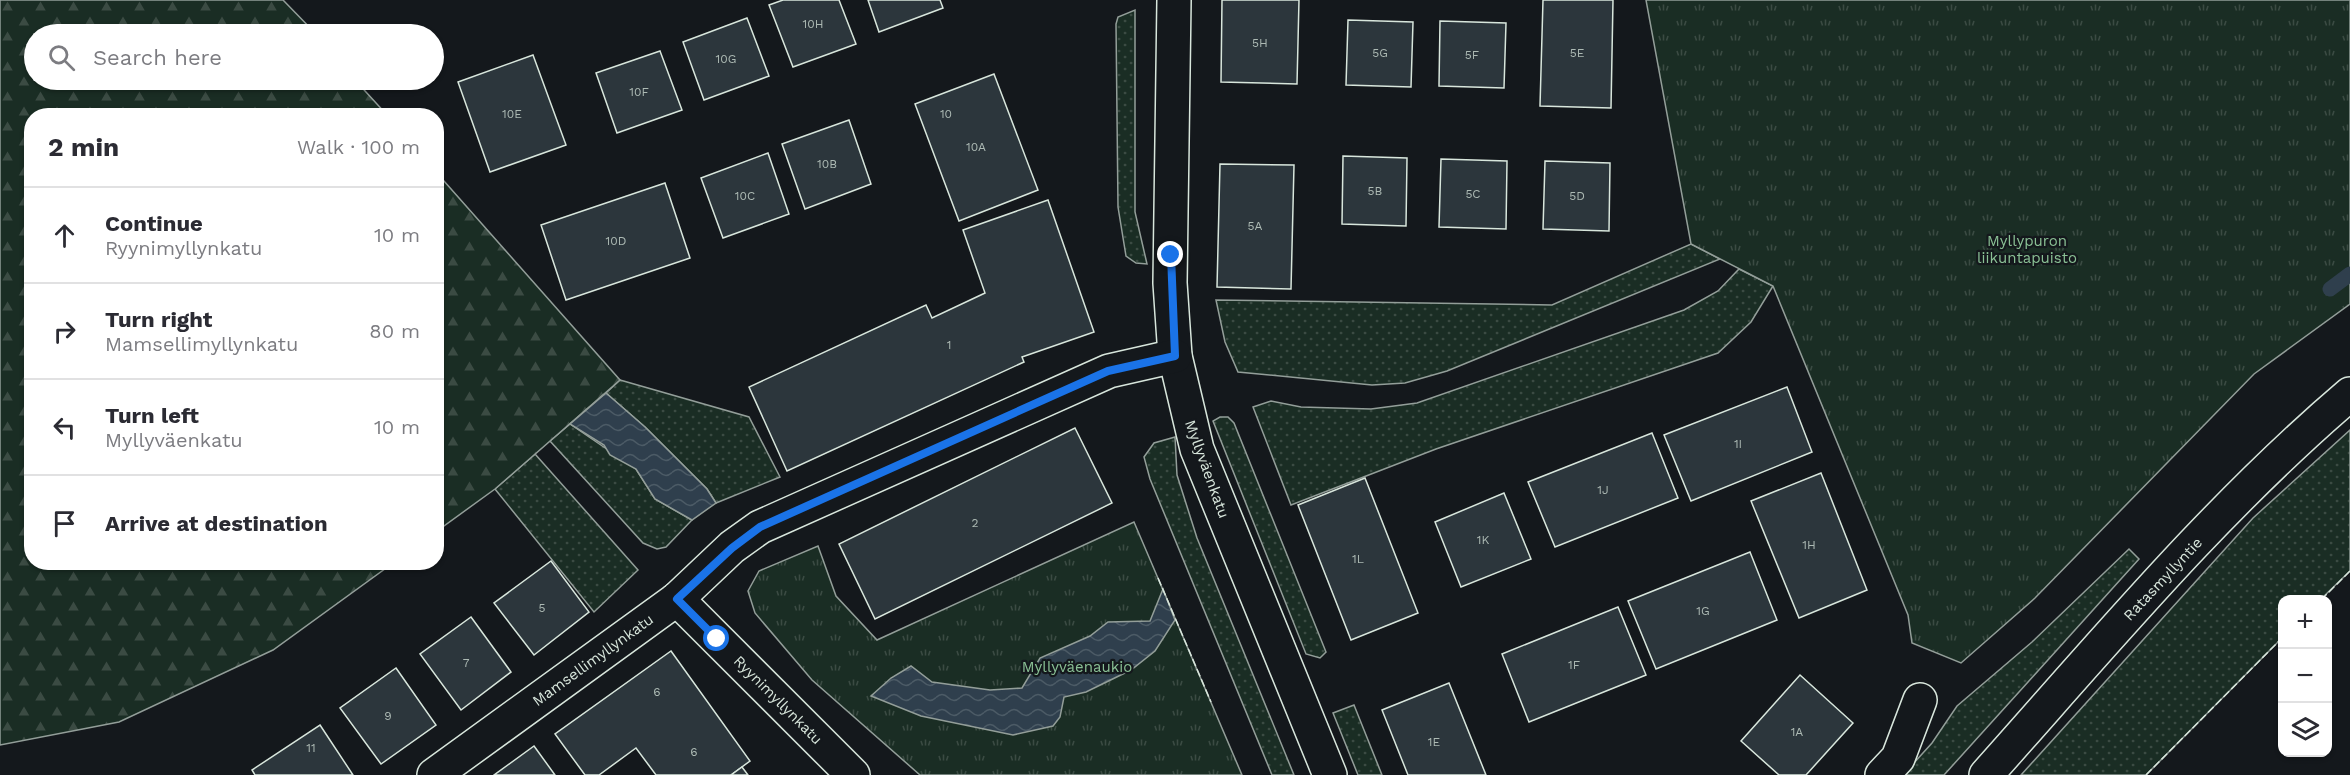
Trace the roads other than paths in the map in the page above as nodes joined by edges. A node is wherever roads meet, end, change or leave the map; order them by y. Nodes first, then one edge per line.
1 (1174, 0) edge
2 (1175, 356) junction
3 (2350, 394) edge
4 (677, 599) junction
5 (1920, 700) dead end
6 (434, 775) edge
7 (853, 775) edge
8 (1330, 775) edge
9 (1882, 775) edge
10 (1986, 775) edge

1 - 2 street, Myllyväenkatu
2 - 4 street, Mamsellimyllynkatu
2 - 8 street, Myllyväenkatu
3 - 10 street, Ratasmyllyntie
4 - 6 street, Mamsellimyllynkatu
4 - 7 street, Ryynimyllynkatu
5 - 9 street

